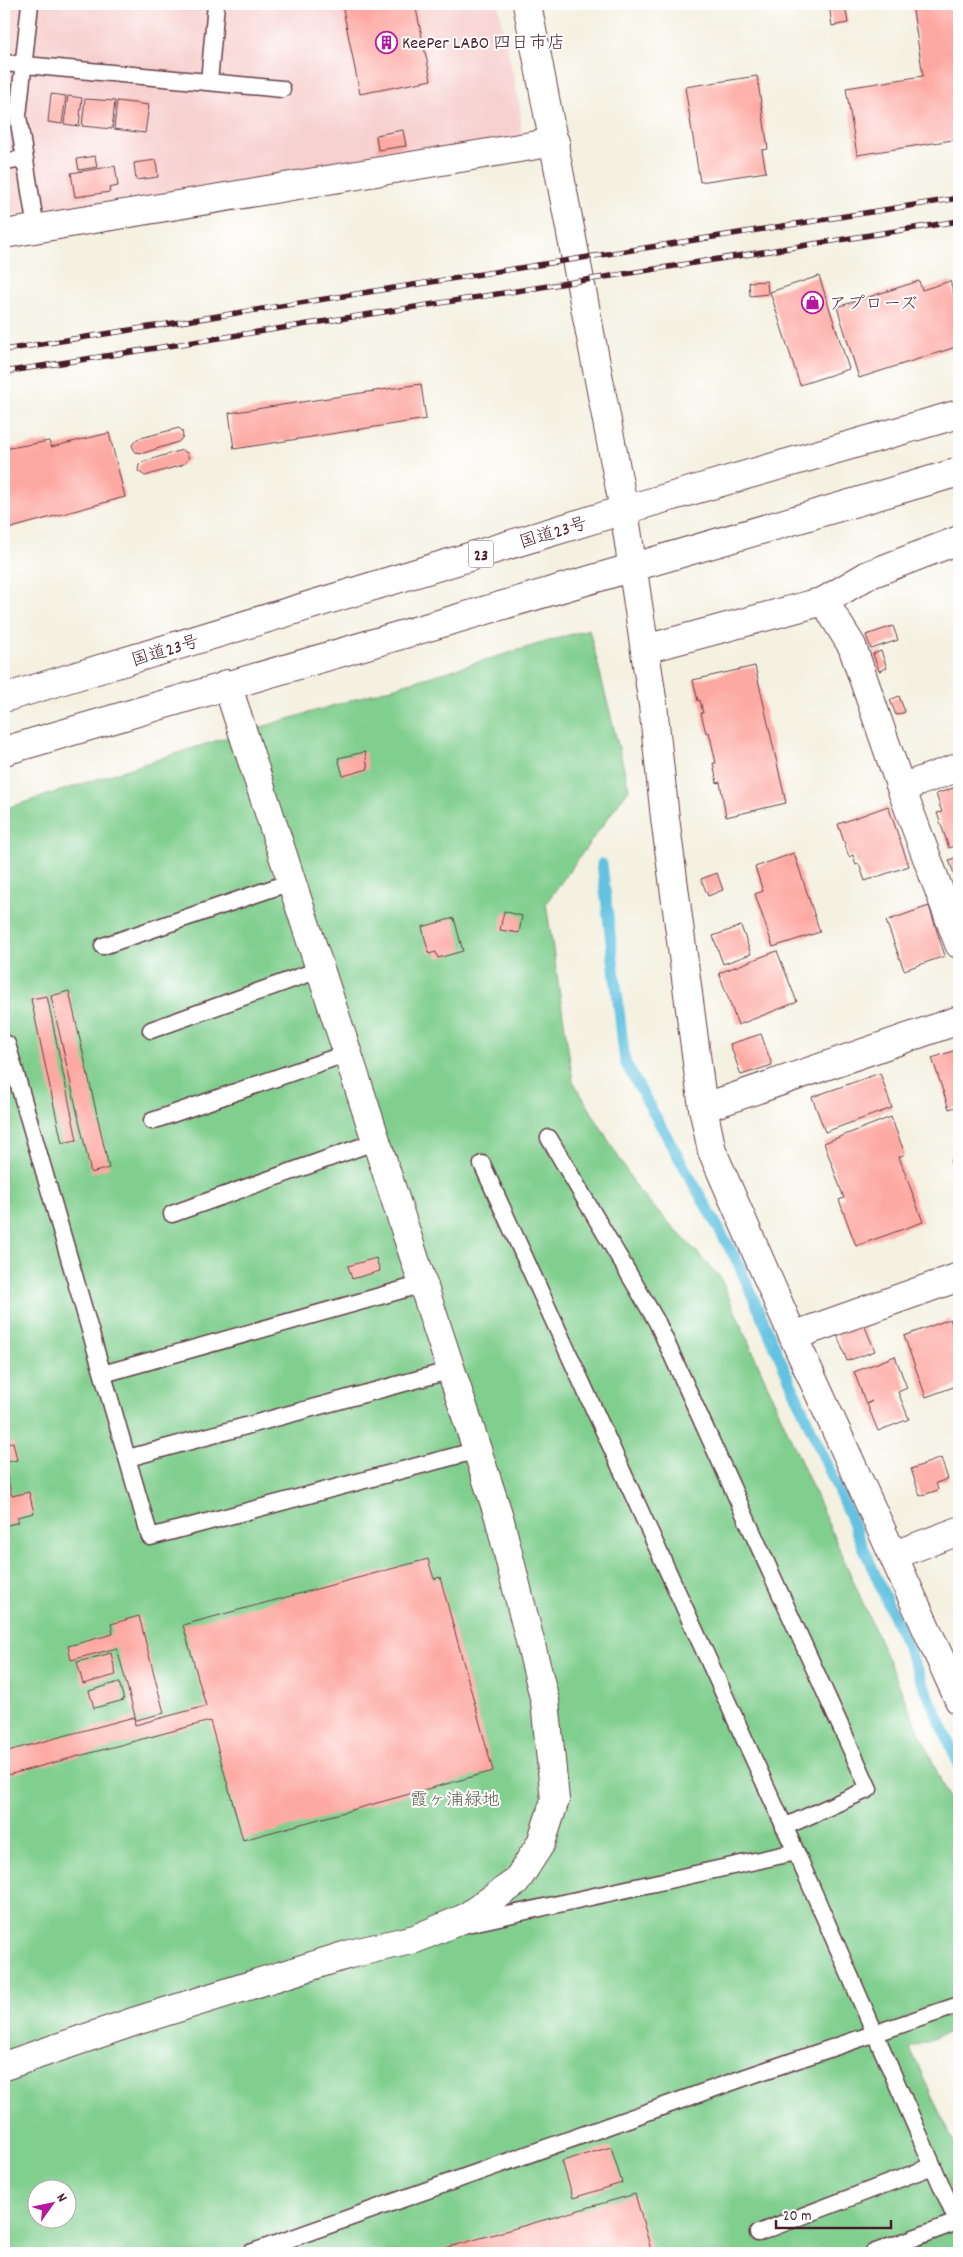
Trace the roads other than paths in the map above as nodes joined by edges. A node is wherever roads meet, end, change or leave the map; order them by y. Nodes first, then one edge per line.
1 (30, 4) edge
2 (216, 4) edge
3 (527, 4) edge
4 (4, 63) edge
5 (23, 65) junction
6 (209, 82) junction
7 (282, 89) dead end
8 (555, 142) junction
9 (24, 159) junction
10 (4, 162) edge
11 (36, 229) junction
12 (4, 234) edge
13 (959, 414) edge
14 (959, 472) edge
15 (624, 510) junction
16 (959, 540) edge
17 (632, 568) junction
18 (824, 600) junction
19 (645, 649) junction
20 (227, 684) junction
21 (4, 698) edge
22 (4, 751) edge
23 (959, 768) edge
24 (901, 788) junction
25 (291, 882) junction
26 (959, 944) edge
27 (103, 946) dead end
28 (321, 969) junction
29 (959, 1020) edge
30 (151, 1030) dead end
31 (6, 1044) dead end
32 (348, 1053) junction
33 (703, 1108) junction
34 (152, 1122) dead end
35 (549, 1138) dead end
36 (377, 1141) junction
37 (482, 1164) dead end
38 (172, 1214) dead end
39 (959, 1276) edge
40 (423, 1284) junction
41 (793, 1336) junction
42 (452, 1370) junction
43 (103, 1374) junction
44 (478, 1450) junction
45 (128, 1458) junction
46 (959, 1531) edge
47 (894, 1555) junction
48 (959, 1700) edge
49 (784, 1828) junction
50 (796, 1852) junction
51 (438, 1930) junction
52 (959, 2006) edge
53 (876, 2033) junction
54 (4, 2066) edge
55 (933, 2166) junction
56 (958, 2224) edge
57 (758, 2233) dead end
58 (250, 2253) edge
59 (872, 2253) edge

1 - 5 lane
2 - 6 lane
3 - 8 main road
4 - 5 lane
5 - 6 lane
5 - 9 lane
6 - 7 lane
8 - 11 main road
8 - 15 main road
9 - 10 lane
9 - 11 lane
11 - 12 main road
13 - 15 main road, 国道23号 / 23
14 - 17 main road
15 - 17 main road
15 - 21 main road, 国道23号 / 23
16 - 18 main road
17 - 19 main road
17 - 20 main road
18 - 19 main road
18 - 24 main road
19 - 33 main road
20 - 22 main road
20 - 25 main road
23 - 24 main road
24 - 26 main road
25 - 27 lane
25 - 28 main road
28 - 30 lane
28 - 32 main road
29 - 33 main road
31 - 43 lane
32 - 34 lane
32 - 36 main road
33 - 41 main road
35 - 49 lane
36 - 38 lane
36 - 40 main road
37 - 49 lane
39 - 41 main road
40 - 42 main road
40 - 43 lane
41 - 47 main road
42 - 44 main road
42 - 45 lane
43 - 45 lane
44 - 45 lane
44 - 51 main road
46 - 47 main road
47 - 48 main road
49 - 50 lane
50 - 51 lane
50 - 53 lane
51 - 54 main road
52 - 53 lane
53 - 55 lane
53 - 58 lane
55 - 56 lane
55 - 57 lane
56 - 59 lane

